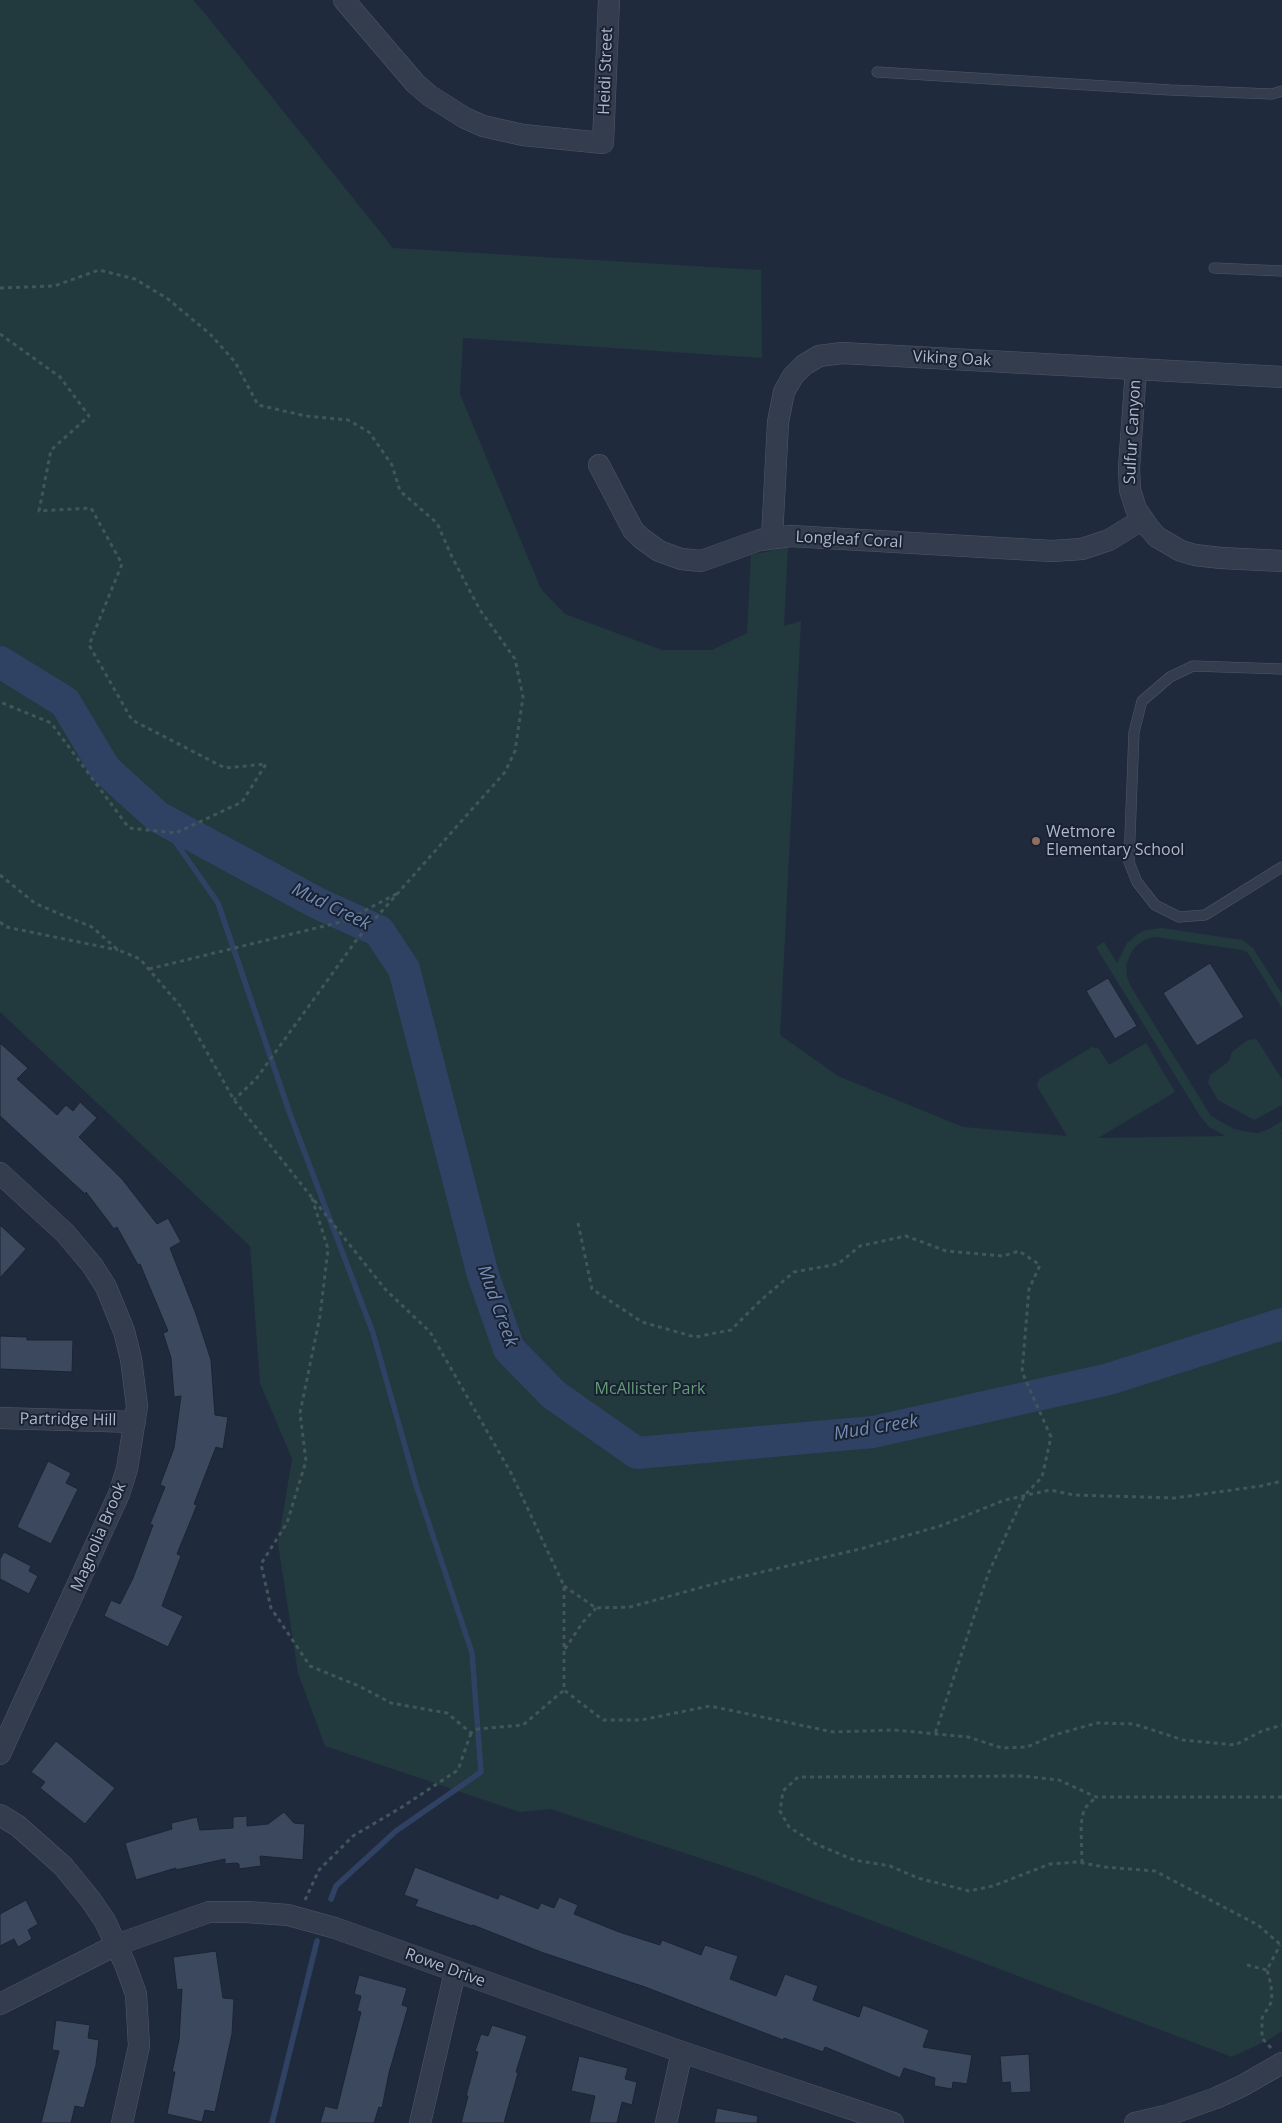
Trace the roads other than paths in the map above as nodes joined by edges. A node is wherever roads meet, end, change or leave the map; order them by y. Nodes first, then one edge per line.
1 (344, 0) edge
2 (609, 0) edge
3 (877, 72) dead end
4 (1282, 91) edge
5 (1214, 268) dead end
6 (1282, 271) edge
7 (1136, 369) junction
8 (1282, 377) edge
9 (599, 465) dead end
10 (1143, 519) junction
11 (772, 538) junction
12 (1282, 561) edge
13 (1282, 669) edge
14 (1282, 867) edge
15 (0, 1173) edge
16 (0, 1418) edge
17 (135, 1422) junction
18 (0, 1754) edge
19 (0, 1815) edge
20 (116, 1945) junction
21 (455, 1972) junction
22 (0, 2004) edge
23 (682, 2052) junction
24 (1282, 2063) edge
25 (1185, 2117) edge
26 (122, 2123) edge
27 (420, 2123) edge
28 (666, 2123) edge
29 (893, 2123) edge
30 (1135, 2123) edge

1 - 2 street, Heidi Street
3 - 4 lane
5 - 6 lane
7 - 8 street, Viking Oak
7 - 10 street, Sulfur Canyon
7 - 11 street, Viking Oak
9 - 11 street, Longleaf Coral
10 - 11 street, Longleaf Coral
10 - 12 street, Sulfur Canyon
13 - 14 lane
15 - 17 street, Magnolia Brook
16 - 17 street, Partridge Hill
17 - 18 street, Magnolia Brook
19 - 20 street
20 - 21 street, Rowe Drive
20 - 22 street, Rowe Drive
20 - 26 street
21 - 23 street, Rowe Drive
21 - 27 street
23 - 28 street
23 - 29 street, Rowe Drive
24 - 25 street
25 - 30 street

